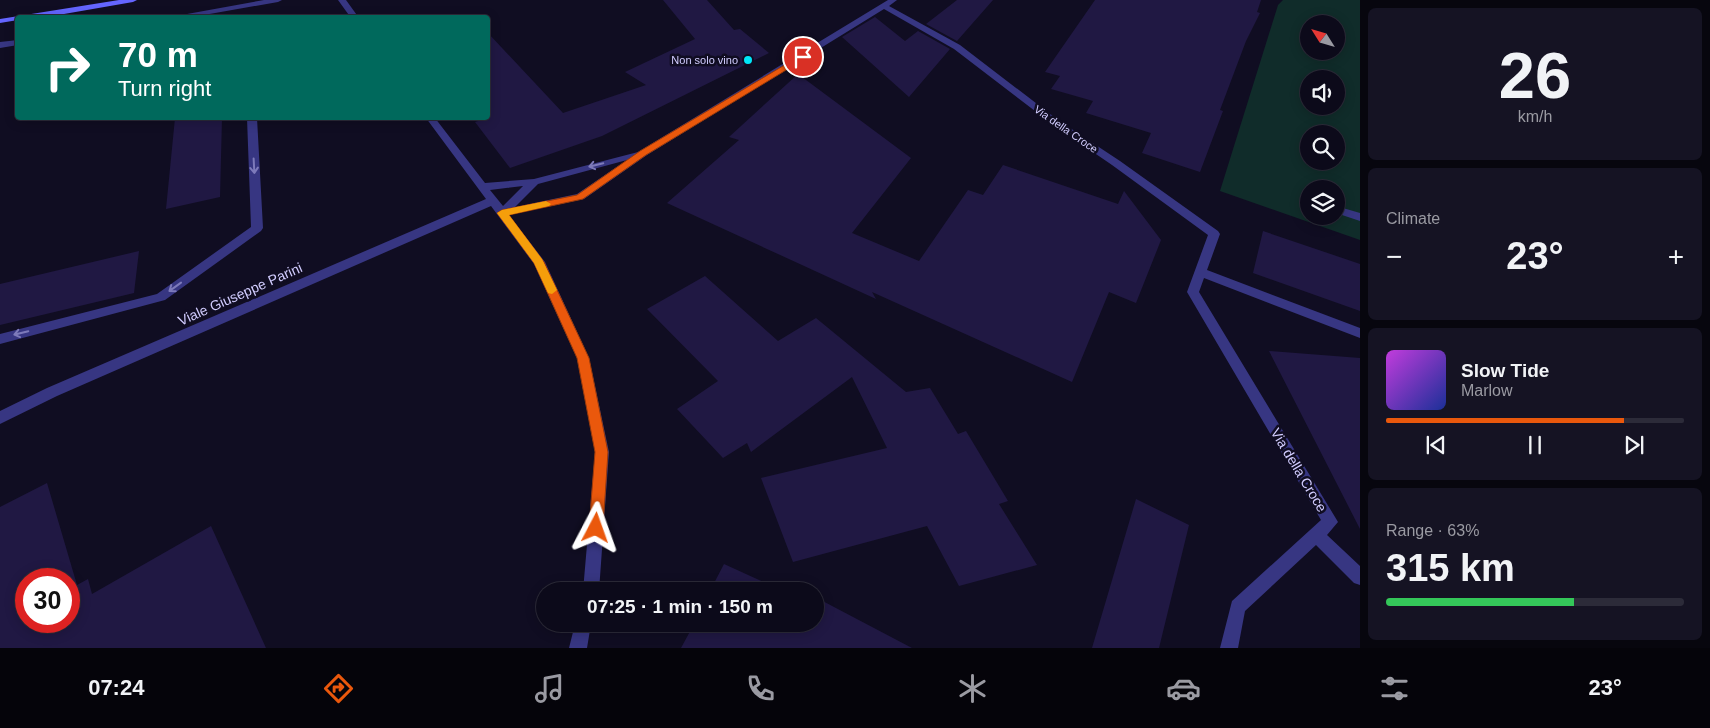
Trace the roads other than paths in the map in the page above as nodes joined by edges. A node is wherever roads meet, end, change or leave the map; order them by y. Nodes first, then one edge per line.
1 (134, 0) edge
2 (278, 0) edge
3 (342, 0) edge
4 (888, 3) edge
5 (246, 5) junction
6 (42, 15) edge
7 (187, 15) edge
8 (247, 15) edge
9 (353, 15) edge
10 (15, 18) edge
11 (0, 21) edge
12 (15, 42) edge
13 (0, 45) edge
14 (252, 120) edge
15 (432, 120) edge
16 (643, 153) junction
17 (534, 182) junction
18 (482, 187) junction
19 (492, 201) junction
20 (1345, 212) edge
21 (502, 213) junction
22 (1360, 217) edge
23 (1200, 272) junction
24 (1360, 333) edge
25 (0, 339) edge
26 (0, 418) edge
27 (1316, 535) junction
28 (1360, 577) edge
29 (591, 582) edge
30 (581, 632) edge
31 (578, 648) edge
32 (1229, 648) edge

1 - 6 street
2 - 5 street
3 - 9 street
4 - 16 street, Via della Croce
4 - 23 street, Via della Croce
5 - 7 street
5 - 8 street
10 - 11 street
12 - 13 street
14 -> 25 street
15 - 18 street
16 -> 17 street
16 - 21 street, Via della Croce
17 - 18 street
17 - 21 street
18 - 19 street
19 - 21 street
19 - 26 street, Viale Giuseppe Parini
20 - 22 street
21 - 29 street
23 - 24 street
23 - 27 street, Via della Croce
27 - 28 street, Via della Croce
27 - 32 street, Via della Croce
30 - 31 street

